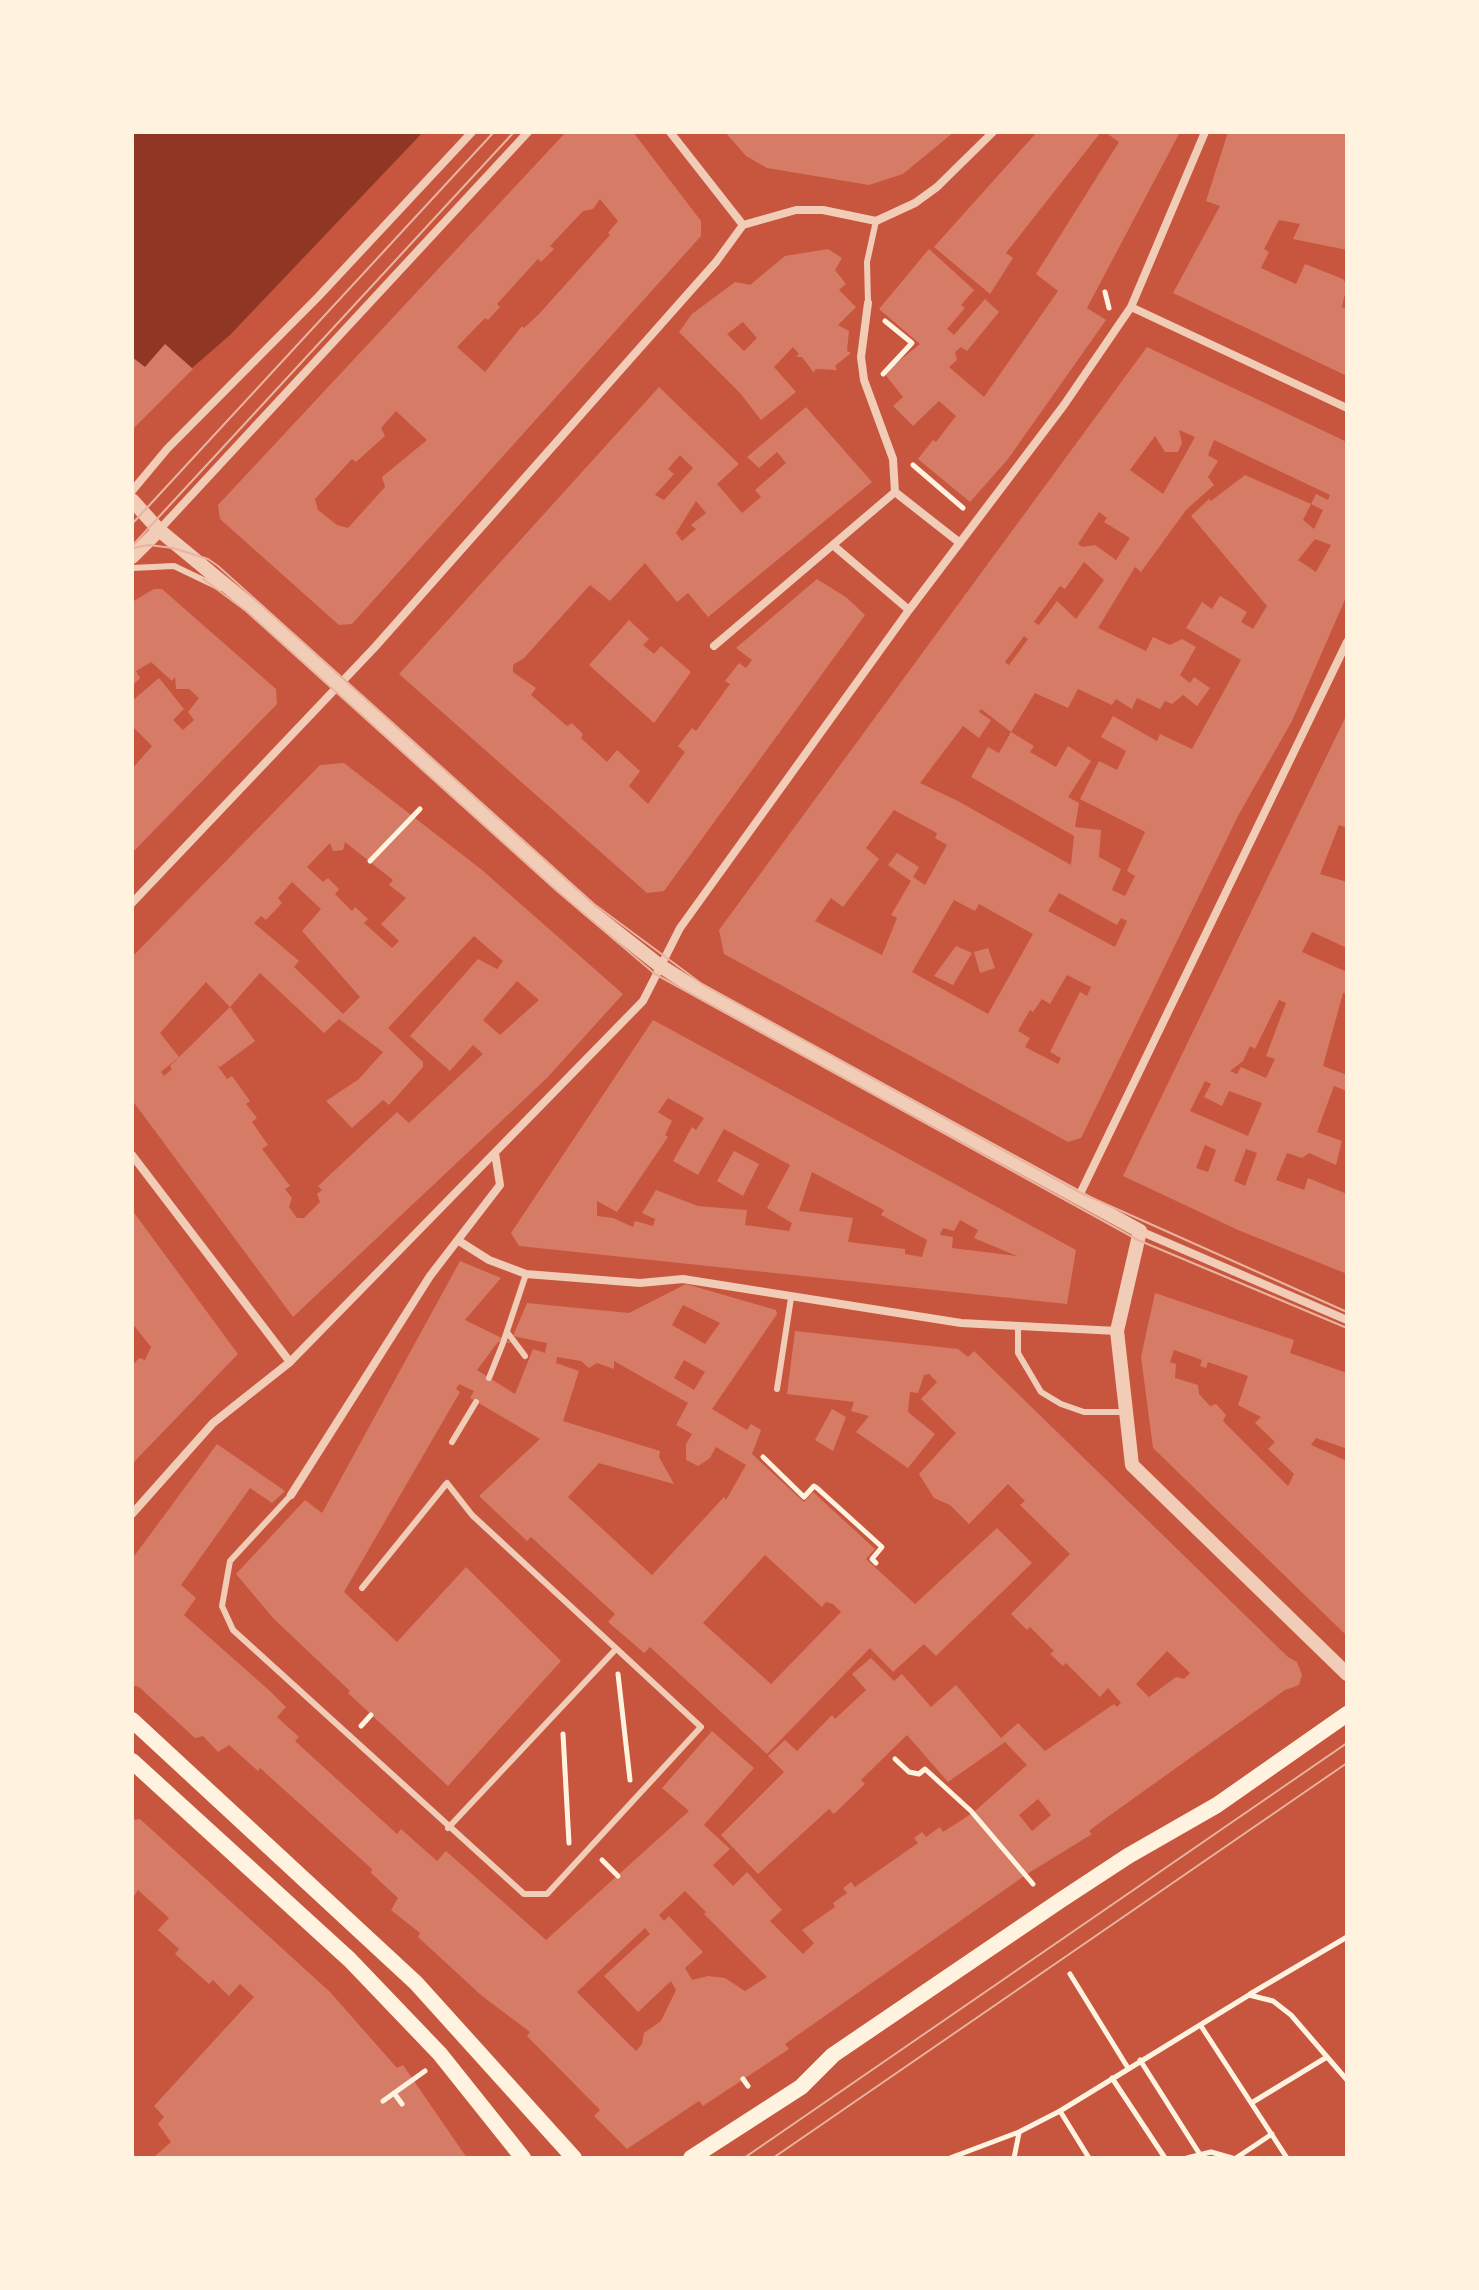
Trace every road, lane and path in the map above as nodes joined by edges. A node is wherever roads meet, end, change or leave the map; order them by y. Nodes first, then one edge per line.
1 (472, 132) edge
2 (528, 132) edge
3 (670, 132) edge
4 (993, 132) edge
5 (1205, 132) edge
6 (876, 221) junction
7 (743, 225) junction
8 (1105, 292) dead end
9 (868, 303) joint
10 (1131, 307) junction
11 (1111, 316) dead end
12 (882, 318) dead end
13 (888, 385) dead end
14 (1347, 408) edge
15 (908, 451) dead end
16 (893, 459) junction
17 (914, 465) junction
18 (132, 491) edge
19 (895, 492) junction
20 (132, 500) edge
21 (973, 506) dead end
22 (159, 530) junction
23 (960, 543) junction
24 (834, 546) junction
25 (132, 557) edge
26 (132, 568) edge
27 (251, 606) junction
28 (909, 610) junction
29 (1347, 642) edge
30 (714, 646) dead end
31 (340, 684) junction
32 (420, 809) dead end
33 (370, 861) dead end
34 (132, 903) edge
35 (659, 965) junction
36 (495, 1153) junction
37 (132, 1155) edge
38 (1078, 1198) junction
39 (1140, 1231) junction
40 (459, 1241) junction
41 (526, 1274) junction
42 (791, 1298) junction
43 (1347, 1320) edge
44 (1018, 1328) junction
45 (1117, 1331) junction
46 (507, 1332) junction
47 (525, 1356) dead end
48 (290, 1362) junction
49 (489, 1378) dead end
50 (777, 1389) dead end
51 (476, 1402) dead end
52 (1126, 1412) junction
53 (452, 1442) dead end
54 (763, 1457) dead end
55 (291, 1495) joint
56 (132, 1514) edge
57 (876, 1563) dead end
58 (362, 1588) dead end
59 (616, 1649) junction
60 (1347, 1674) edge
61 (561, 1708) junction
62 (1347, 1714) edge
63 (371, 1715) dead end
64 (132, 1720) edge
65 (363, 1723) dead end
66 (895, 1759) dead end
67 (132, 1761) edge
68 (632, 1802) junction
69 (448, 1828) junction
70 (571, 1868) junction
71 (1033, 1884) dead end
72 (1347, 1937) edge
73 (1070, 1974) dead end
74 (1249, 1995) junction
75 (1201, 2026) junction
76 (1327, 2057) junction
77 (1140, 2060) junction
78 (1128, 2068) junction
79 (425, 2071) dead end
80 (1112, 2078) junction
81 (743, 2079) dead end
82 (1347, 2080) edge
83 (748, 2086) dead end
84 (394, 2093) junction
85 (383, 2101) dead end
86 (1253, 2102) junction
87 (402, 2104) dead end
88 (1060, 2111) junction
89 (1019, 2132) junction
90 (1272, 2134) junction
91 (1199, 2153) junction
92 (696, 2156) edge
93 (523, 2158) edge
94 (574, 2158) edge
95 (950, 2158) edge
96 (1014, 2158) edge
97 (1089, 2158) edge
98 (1165, 2158) edge
99 (1187, 2158) edge
100 (1234, 2158) edge
101 (1287, 2158) edge

1 - 18 street
2 - 22 street
3 - 7 street
4 - 6 street
5 - 10 street
6 - 7 street
6 - 9 lane
7 - 31 street
8 - 11 path
9 - 16 street
10 - 14 street
10 - 23 street
12 - 13 path
15 - 17 path
16 - 17 path
16 - 19 street
17 - 21 path
19 - 23 street
19 - 24 street
20 - 22 street
22 - 25 street
22 - 27 street
23 - 28 street
24 - 28 street
24 - 30 street
26 - 27 lane
27 - 31 street
28 - 35 street
29 - 38 street
31 - 34 street
31 - 35 street
32 - 33 path
35 - 36 street
35 - 38 street
36 - 40 street
36 - 48 street
37 - 48 street
38 - 39 street
39 - 43 street
39 - 45 street
40 - 41 street
40 - 55 street
41 - 42 street
41 - 46 lane
42 - 44 street
42 - 50 lane
44 - 45 street
44 - 52 lane
45 - 52 street
46 - 47 lane
46 - 49 lane
48 - 56 street
51 - 53 lane
52 - 60 street
54 - 57 path
55 - 69 lane
58 - 59 lane
59 - 61 lane
59 - 68 path
59 - 68 lane
61 - 69 lane
61 - 70 path
62 - 92 main road
63 - 65 path
64 - 94 main road
66 - 71 path
67 - 93 main road
68 - 70 lane
69 - 70 lane
72 - 74 path
73 - 78 path
74 - 75 path
74 - 76 path
75 - 77 path
75 - 86 path
76 - 82 path
76 - 86 path
77 - 78 path
77 - 91 path
78 - 80 path
79 - 84 path
80 - 88 path
80 - 98 path
81 - 83 path
84 - 85 path
84 - 87 path
86 - 90 path
88 - 89 path
88 - 97 path
89 - 95 path
89 - 96 path
90 - 100 path
90 - 101 path
91 - 99 path
91 - 100 path

